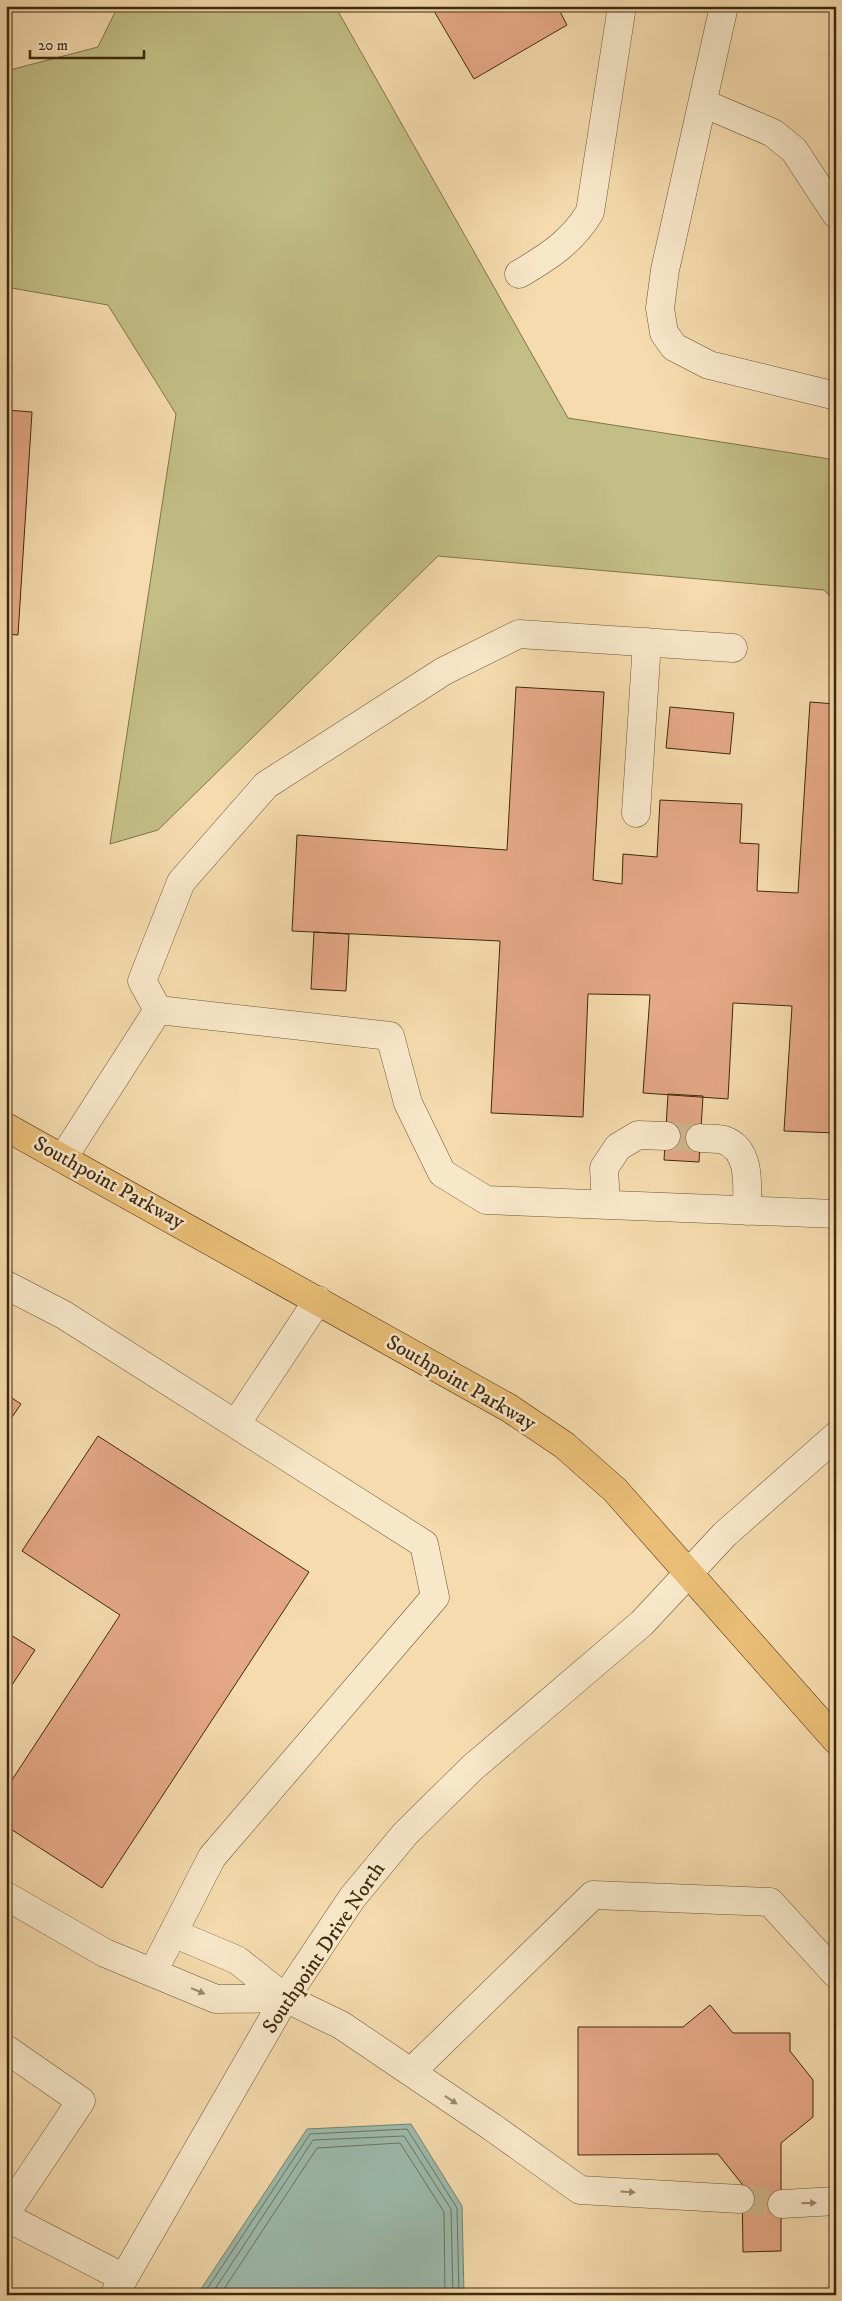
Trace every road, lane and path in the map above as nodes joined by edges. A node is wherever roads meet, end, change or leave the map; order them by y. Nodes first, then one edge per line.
1 (622, 6) edge
2 (724, 6) edge
3 (703, 103) junction
4 (836, 214) edge
5 (519, 274) dead end
6 (836, 396) edge
7 (647, 642) junction
8 (733, 648) dead end
9 (636, 813) dead end
10 (158, 1010) junction
11 (6, 1127) edge
12 (666, 1136) tunnel mouth
13 (700, 1138) tunnel mouth
14 (63, 1158) junction
15 (606, 1205) junction
16 (747, 1210) junction
17 (836, 1214) edge
18 (6, 1285) edge
19 (318, 1300) junction
20 (236, 1424) junction
21 (836, 1436) edge
22 (688, 1573) junction
23 (836, 1740) edge
24 (6, 1896) edge
25 (173, 1933) junction
26 (153, 1972) junction
27 (836, 1974) edge
28 (285, 1998) junction
29 (6, 2049) edge
30 (411, 2072) junction
31 (740, 2199) tunnel mouth
32 (836, 2201) edge
33 (782, 2204) tunnel mouth
34 (6, 2215) edge
35 (119, 2287) edge

1 - 5 street
2 - 3 street
3 - 4 street
3 - 6 street
7 - 8 street
7 - 9 street
7 - 10 street
10 - 14 street
10 - 15 street
11 - 14 main road, Southpoint Parkway
12 - 15 street
13 - 16 street
14 - 19 main road, Southpoint Parkway
15 - 16 street
16 - 17 street
18 - 20 street
19 - 20 street
19 - 22 main road, Southpoint Parkway
20 - 25 street
21 - 22 street, Southpoint Drive North
22 - 23 main road, Southpoint Parkway
22 - 28 street, Southpoint Drive North
24 - 26 street
25 - 26 street
25 - 28 street
26 -> 28 street
27 - 30 street
28 - 30 street
28 - 35 street, Southpoint Drive North
29 - 34 street
30 -> 31 street
33 -> 32 street
34 - 35 street

